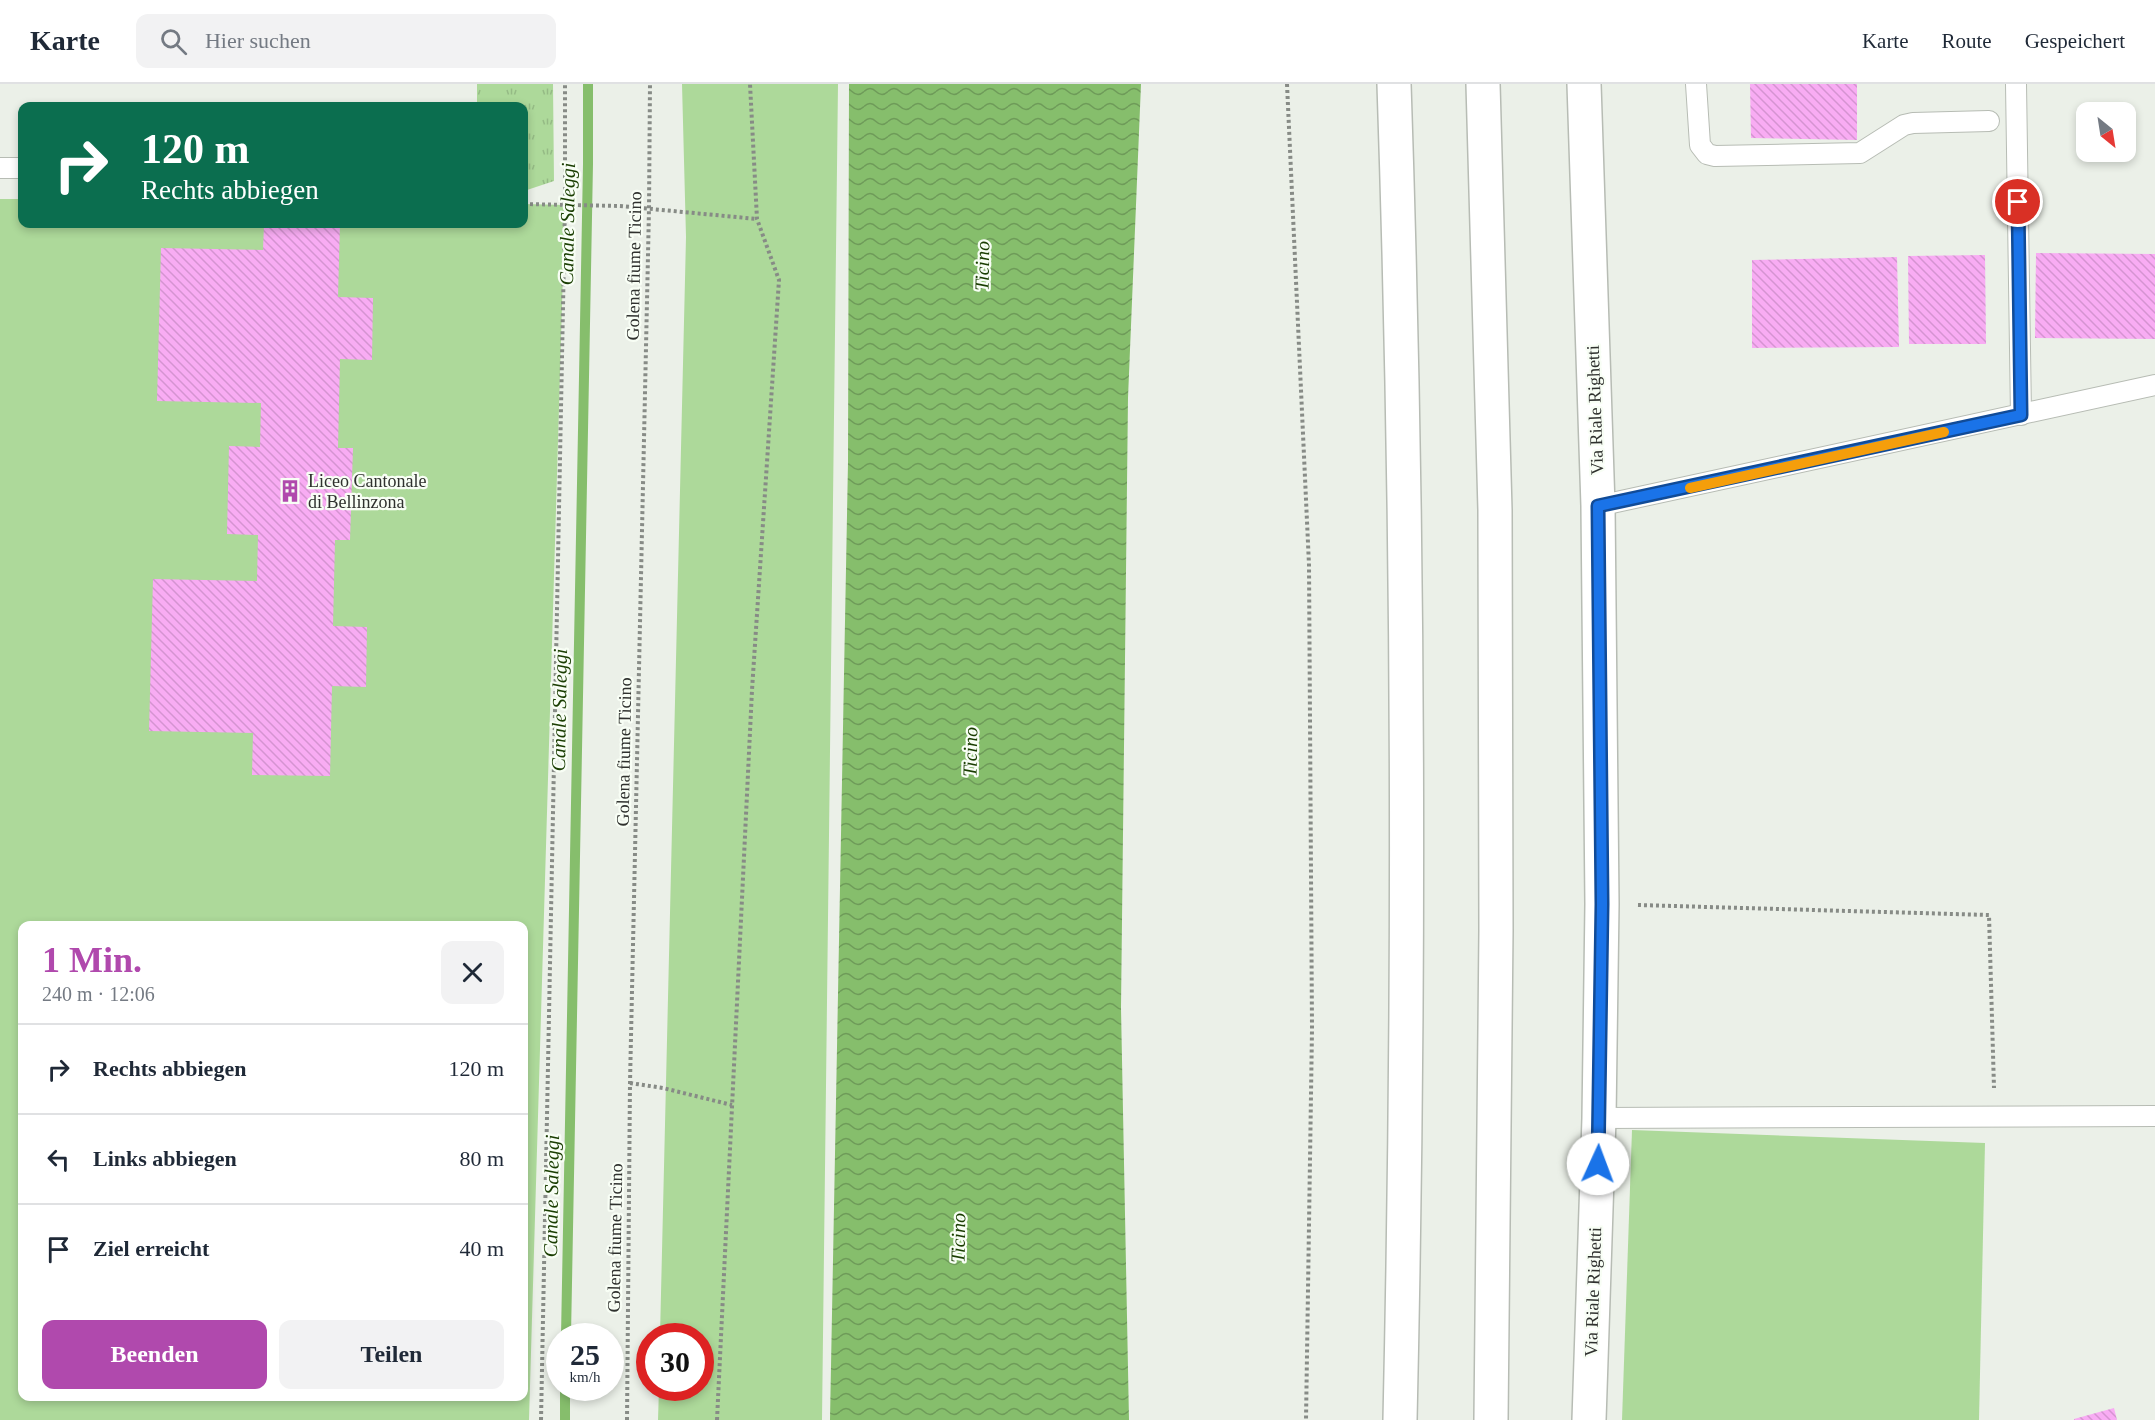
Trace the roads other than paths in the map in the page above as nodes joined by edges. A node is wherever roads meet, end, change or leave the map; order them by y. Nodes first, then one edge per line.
1 (1394, 84) edge
2 (1483, 84) edge
3 (1584, 84) edge
4 (1696, 84) edge
5 (2016, 84) edge
6 (1989, 121) dead end
7 (0, 168) edge
8 (18, 168) edge
9 (2155, 385) edge
10 (2021, 415) junction
11 (1598, 506) junction
12 (2155, 1116) edge
13 (1599, 1118) junction
14 (1400, 1420) edge
15 (1491, 1420) edge
16 (1589, 1420) edge

1 - 14 main road
2 - 15 main road
3 - 11 main road, Via Riale Righetti
4 - 6 lane
5 - 10 lane
7 - 8 lane
9 - 10 lane
10 - 11 lane
11 - 13 main road, Via Riale Righetti
12 - 13 lane
13 - 16 main road, Via Riale Righetti

